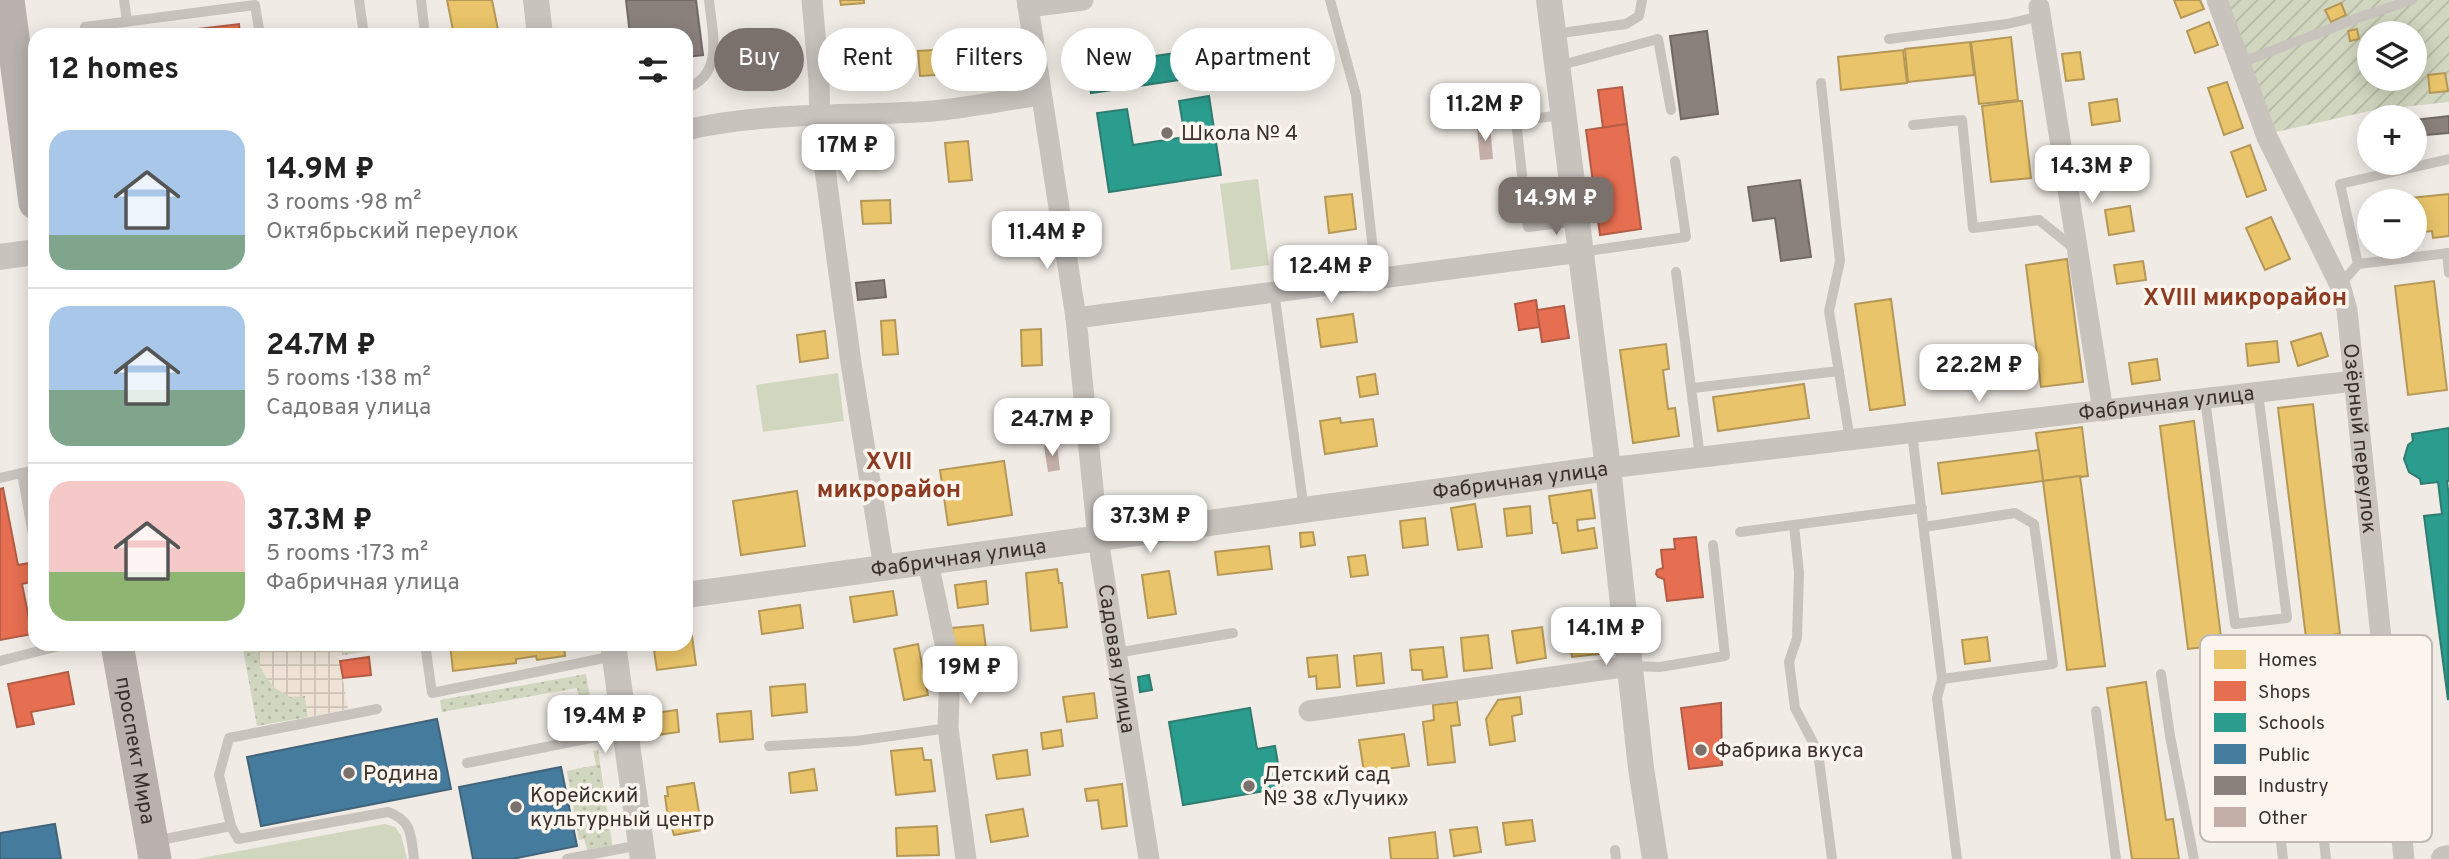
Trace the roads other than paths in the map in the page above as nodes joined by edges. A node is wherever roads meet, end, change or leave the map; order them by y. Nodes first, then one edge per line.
1 (8, 0) edge
2 (124, 0) edge
3 (359, 0) edge
4 (421, 0) edge
5 (536, 0) edge
6 (709, 0) edge
7 (812, 0) edge
8 (1083, 0) edge
9 (1329, 0) edge
10 (1549, 0) edge
11 (1642, 0) edge
12 (2217, 0) edge
13 (2412, 0) edge
14 (1028, 4) edge
15 (2040, 11) joint
16 (127, 21) junction
17 (85, 28) edge
18 (259, 28) edge
19 (363, 28) edge
20 (424, 28) edge
21 (539, 28) edge
22 (1554, 34) junction
23 (1889, 39) dead end
24 (2240, 63) junction
25 (1558, 66) junction
26 (1821, 83) dead end
27 (693, 84) edge
28 (1041, 95) junction
29 (1671, 110) dead end
30 (1564, 115) junction
31 (819, 117) junction
32 (1913, 125) dead end
33 (693, 128) edge
34 (28, 150) edge
35 (2449, 159) edge
36 (1675, 161) dead end
37 (1578, 221) junction
38 (2078, 251) junction
39 (1581, 252) junction
40 (28, 253) edge
41 (2448, 253) edge
42 (0, 257) edge
43 (2358, 264) junction
44 (1676, 272) dead end
45 (2449, 273) edge
46 (1376, 278) junction
47 (2340, 285) junction
48 (1274, 291) junction
49 (1076, 317) junction
50 (1839, 371) junction
51 (2354, 381) junction
52 (1693, 388) junction
53 (2258, 393) junction
54 (2205, 399) junction
55 (2103, 411) junction
56 (1912, 433) junction
57 (1850, 440) junction
58 (1700, 457) junction
59 (1608, 468) junction
60 (28, 472) edge
61 (22, 473) junction
62 (0, 478) edge
63 (28, 507) edge
64 (1922, 508) junction
65 (1304, 510) junction
66 (1794, 524) junction
67 (1924, 527) junction
68 (1740, 532) dead end
69 (1098, 538) junction
70 (1713, 545) dead end
71 (928, 562) junction
72 (884, 568) junction
73 (693, 595) edge
74 (1233, 633) dead end
75 (2381, 635) edge
76 (35, 651) edge
77 (118, 651) edge
78 (426, 651) edge
79 (609, 651) edge
80 (613, 651) edge
81 (1116, 653) junction
82 (0, 661) edge
83 (1630, 667) junction
84 (2161, 674) dead end
85 (1942, 679) junction
86 (377, 709) dead end
87 (1309, 712) dead end
88 (2096, 712) dead end
89 (948, 728) junction
90 (625, 731) junction
91 (769, 746) dead end
92 (467, 764) dead end
93 (231, 826) junction
94 (154, 850) edge
95 (642, 852) edge
96 (414, 859) edge
97 (571, 859) edge
98 (966, 859) edge
99 (1149, 859) edge
100 (1654, 859) edge
101 (1832, 859) edge
102 (1957, 859) edge
103 (2116, 859) edge
104 (2194, 859) edge

1 - 34 main road
2 - 16 lane
3 - 19 lane
4 - 20 lane
5 - 21 street
6 - 27 lane
7 - 31 street
8 - 14 street
9 - 46 lane
10 - 22 street
11 - 22 lane
12 - 24 street, Озёрный переулок
13 - 24 lane
14 - 28 street, Садовая улица
15 - 23 lane
15 - 38 street
16 - 17 lane
16 - 18 lane
22 - 25 street
24 - 47 street, Озёрный переулок
25 - 29 lane
25 - 30 street
26 - 50 lane
28 - 31 street
28 - 49 street, Садовая улица
30 - 37 street
30 - 37 lane
31 - 33 street
31 - 72 street
32 - 38 lane
35 - 43 lane
36 - 39 lane
37 - 39 street
38 - 55 street
39 - 46 street
39 - 59 street
40 - 42 street
41 - 43 lane
41 - 45 lane
43 - 47 lane
44 - 52 lane
46 - 48 street
47 - 51 street, Озёрный переулок
48 - 49 street
48 - 65 lane
49 - 69 street, Садовая улица
50 - 52 lane
50 - 57 lane
51 - 53 street, Фабричная улица
51 - 75 street, Озёрный переулок
52 - 58 lane
53 - 54 street, Фабричная улица
53 - 54 lane
54 - 55 street, Фабричная улица
55 - 56 street, Фабричная улица
56 - 57 street, Фабричная улица
56 - 64 lane
57 - 58 street, Фабричная улица
58 - 59 street, Фабричная улица
59 - 65 street, Фабричная улица
59 - 83 street
60 - 61 lane
61 - 62 lane
61 - 63 lane
64 - 66 lane
64 - 67 lane
65 - 69 street, Фабричная улица
66 - 68 lane
66 - 101 lane
67 - 85 lane
67 - 85 lane
69 - 71 street, Фабричная улица
69 - 81 street, Садовая улица
70 - 83 lane
71 - 72 street, Фабричная улица
71 - 89 street
72 - 73 street, Фабричная улица
74 - 81 lane
76 - 82 lane
77 - 94 main road, проспект Мира
78 - 79 lane
80 - 90 street
81 - 99 street, Садовая улица
83 - 87 street
83 - 100 street
84 - 104 lane
85 - 102 lane
86 - 93 lane
88 - 103 lane
89 - 91 lane
89 - 98 street
90 - 92 lane
90 - 95 street
93 - 94 lane
93 - 96 lane
95 - 97 lane

